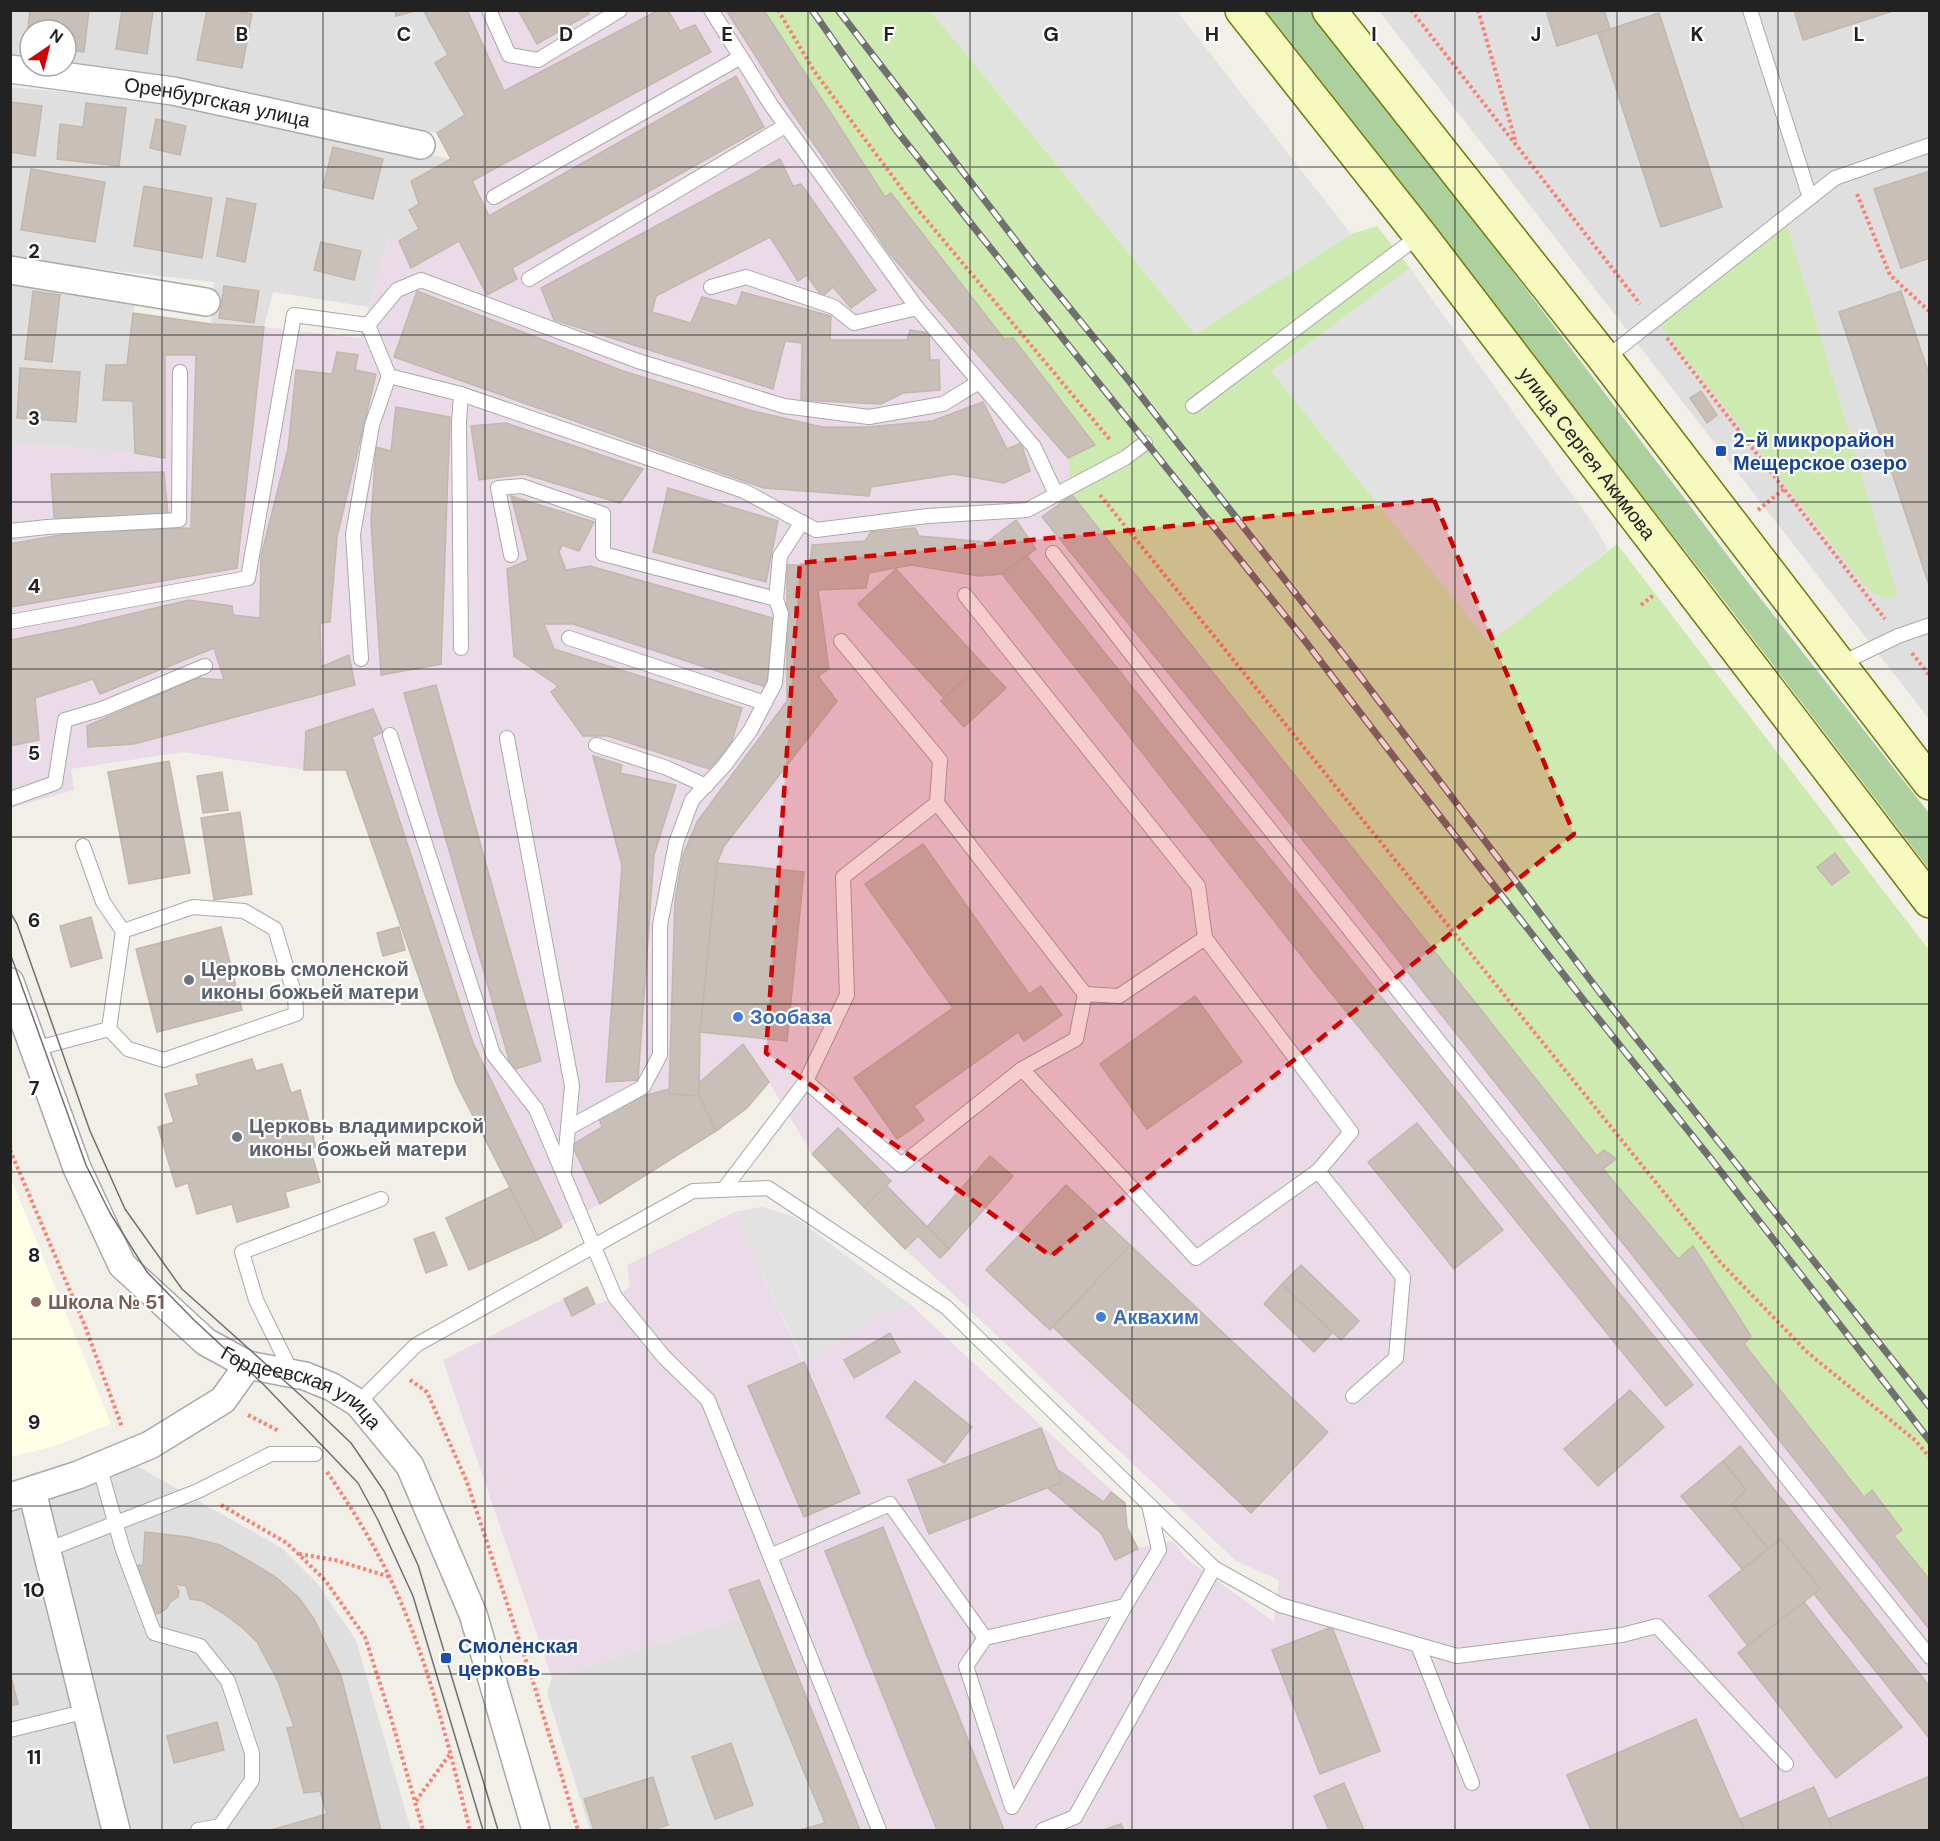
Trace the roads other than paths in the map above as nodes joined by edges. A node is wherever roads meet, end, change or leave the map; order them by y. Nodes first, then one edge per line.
1 (489, 10) edge
2 (711, 10) edge
3 (1242, 10) edge
4 (1329, 10) edge
5 (1750, 10) edge
6 (611, 13) edge
7 (741, 57) junction
8 (10, 69) edge
9 (785, 126) junction
10 (421, 145) dead end
11 (1929, 145) edge
12 (494, 196) dead end
13 (1810, 198) junction
14 (1419, 235) junction
15 (10, 270) edge
16 (529, 279) dead end
17 (711, 287) dead end
18 (206, 302) dead end
19 (917, 308) junction
20 (368, 325) junction
21 (1605, 359) junction
22 (180, 372) dead end
23 (389, 376) junction
24 (979, 382) junction
25 (461, 394) junction
26 (1193, 406) dead end
27 (1145, 443) dead end
28 (1056, 494) junction
29 (802, 522) junction
30 (10, 531) edge
31 (1053, 552) dead end
32 (511, 555) dead end
33 (965, 595) dead end
34 (776, 599) junction
35 (10, 622) edge
36 (1929, 625) edge
37 (569, 638) dead end
38 (841, 641) dead end
39 (461, 648) dead end
40 (361, 659) dead end
41 (1838, 665) junction
42 (205, 666) dead end
43 (765, 703) junction
44 (390, 735) dead end
45 (507, 738) dead end
46 (596, 745) dead end
47 (1929, 783) edge
48 (706, 786) junction
49 (10, 799) edge
50 (937, 803) junction
51 (83, 846) dead end
52 (1929, 901) edge
53 (123, 931) junction
54 (1205, 938) junction
55 (10, 982) edge
56 (1085, 994) junction
57 (109, 1029) junction
58 (34, 1049) junction
59 (1022, 1069) junction
60 (806, 1081) junction
61 (568, 1128) junction
62 (1318, 1171) junction
63 (564, 1173) junction
64 (724, 1189) junction
65 (381, 1199) dead end
66 (595, 1245) junction
67 (248, 1365) junction
68 (292, 1373) junction
69 (1353, 1396) dead end
70 (358, 1403) junction
71 (315, 1454) road end
72 (99, 1465) junction
73 (21, 1494) edge
74 (1149, 1504) junction
75 (115, 1522) junction
76 (46, 1550) junction
77 (770, 1556) junction
78 (1214, 1568) junction
79 (1125, 1606) junction
80 (985, 1638) junction
81 (1418, 1645) junction
82 (1929, 1657) edge
83 (87, 1711) junction
84 (10, 1730) edge
85 (1786, 1764) dead end
86 (1472, 1783) dead end
87 (116, 1830) edge
88 (198, 1830) edge
89 (536, 1830) edge
90 (879, 1830) edge
91 (1043, 1830) edge

1 - 6 lane
2 - 7 lane
3 - 14 main road, улица Сергея Акимова
4 - 21 main road
5 - 13 lane
7 - 9 lane
7 - 12 lane
8 - 10 street, Оренбургская улица
9 - 16 lane
9 - 19 lane
11 - 13 lane
13 - 21 lane
14 - 26 lane
14 - 52 main road, улица Сергея Акимова
15 - 18 street
17 - 19 lane
19 - 24 lane
20 - 23 lane
20 - 24 lane
20 - 35 lane
21 - 41 main road
22 - 30 lane
23 - 25 lane
23 - 40 lane
24 - 28 lane
25 - 29 lane
25 - 39 lane
27 - 28 lane
28 - 29 lane
29 - 34 lane
31 - 82 lane
32 - 34 lane
33 - 54 lane
34 - 43 lane
36 - 41 lane
37 - 43 lane
38 - 50 lane
41 - 47 main road
42 - 49 lane
43 - 48 lane
44 - 63 lane
45 - 61 lane
46 - 48 lane
48 - 61 lane
50 - 56 lane
50 - 60 lane
51 - 53 lane
53 - 57 lane
53 - 57 lane
54 - 56 lane
54 - 62 lane
55 - 58 street, Гордеевская улица
56 - 59 lane
57 - 58 lane
58 - 67 street, Гордеевская улица
59 - 60 lane
59 - 62 lane
60 - 64 lane
61 - 63 lane
62 - 69 lane
63 - 66 lane
64 - 66 lane
64 - 74 lane
65 - 68 lane
66 - 70 lane
66 - 77 lane
67 - 68 street, Гордеевская улица
67 - 72 street
68 - 70 street, Гордеевская улица
70 - 89 street, Гордеевская улица
71 - 75 lane
72 - 73 street
72 - 75 lane
73 - 76 street
74 - 78 lane
74 - 79 lane
75 - 76 lane
75 - 88 lane
76 - 83 street
77 - 80 lane
77 - 90 lane
78 - 81 lane
78 - 91 lane
79 - 80 lane
79 - 80 lane
81 - 85 lane
81 - 86 lane
83 - 84 lane
83 - 87 street

